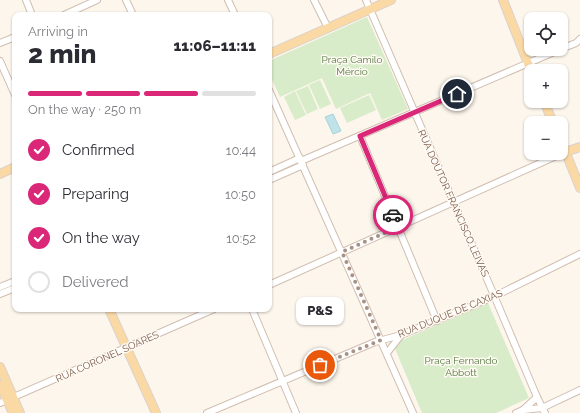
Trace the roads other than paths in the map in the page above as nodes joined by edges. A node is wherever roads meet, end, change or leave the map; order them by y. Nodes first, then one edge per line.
1 (26, 0) edge
2 (98, 0) edge
3 (126, 0) edge
4 (228, 0) edge
5 (314, 0) edge
6 (366, 0) edge
7 (391, 0) edge
8 (503, 0) edge
9 (370, 9) junction
10 (31, 12) edge
11 (71, 12) edge
12 (131, 12) edge
13 (234, 12) edge
14 (328, 28) junction
15 (12, 38) edge
16 (0, 43) edge
17 (579, 43) edge
18 (568, 47) edge
19 (272, 53) edge
20 (544, 56) edge
21 (0, 61) edge
22 (528, 63) junction
23 (12, 88) edge
24 (272, 97) edge
25 (414, 113) junction
26 (360, 136) junction
27 (580, 147) edge
28 (568, 151) edge
29 (568, 159) edge
30 (547, 160) edge
31 (302, 162) junction
32 (12, 168) edge
33 (272, 171) edge
34 (0, 174) edge
35 (272, 178) edge
36 (580, 188) edge
37 (454, 202) junction
38 (398, 227) junction
39 (342, 252) junction
40 (580, 254) edge
41 (12, 282) edge
42 (272, 283) edge
43 (0, 287) edge
44 (12, 289) edge
45 (0, 294) edge
46 (493, 297) junction
47 (111, 312) edge
48 (207, 312) edge
49 (253, 312) edge
50 (436, 321) junction
51 (401, 335) junction
52 (381, 340) junction
53 (127, 348) junction
54 (387, 353) junction
55 (0, 367) edge
56 (282, 381) junction
57 (0, 385) edge
58 (580, 390) edge
59 (537, 397) junction
60 (7, 400) edge
61 (523, 410) junction
62 (543, 410) edge
63 (13, 413) edge
64 (20, 413) edge
65 (156, 413) edge
66 (207, 413) edge
67 (296, 413) edge
68 (413, 413) edge
69 (516, 413) edge

1 - 10 street
2 - 11 street
3 - 12 street
4 - 13 street
5 - 14 street
6 - 9 street, RUA DOUTOR FRANCISCO LEIVAS
7 - 9 main road
8 - 22 main road
9 - 14 main road
9 - 25 street, RUA DOUTOR FRANCISCO LEIVAS
14 - 19 main road
15 - 16 street
17 - 18 street
20 - 22 street
21 - 23 street
22 - 25 street
24 - 31 street
25 - 26 street
25 - 37 street, RUA DOUTOR FRANCISCO LEIVAS
26 - 31 street
26 - 38 street
27 - 28 main road
29 - 36 main road
30 - 37 street
31 - 33 street
31 - 35 street
31 - 39 street
32 - 34 main road
37 - 38 street
37 - 46 street, RUA DOUTOR FRANCISCO LEIVAS
38 - 39 street
38 - 50 street
39 - 42 street
39 - 52 street
40 - 46 street, RUA DUQUE DE CAXIAS
41 - 43 street
44 - 45 street
46 - 50 street, RUA DUQUE DE CAXIAS
46 - 59 street, RUA DOUTOR FRANCISCO LEIVAS
47 - 53 main road
48 - 53 street, RUA CORONEL SOARES
49 - 56 street
50 - 51 street, RUA DUQUE DE CAXIAS
51 - 52 street, RUA DUQUE DE CAXIAS
51 - 54 street
52 - 54 street
52 - 56 street, RUA DUQUE DE CAXIAS
53 - 60 street, RUA CORONEL SOARES
53 - 65 main road
54 - 68 street
55 - 60 main road
56 - 66 street, RUA DUQUE DE CAXIAS
56 - 67 street
57 - 60 main road
58 - 62 street
59 - 61 street
59 - 62 street, RUA DOUTOR FRANCISCO LEIVAS
60 - 63 main road
60 - 64 main road
61 - 62 street
61 - 69 street

